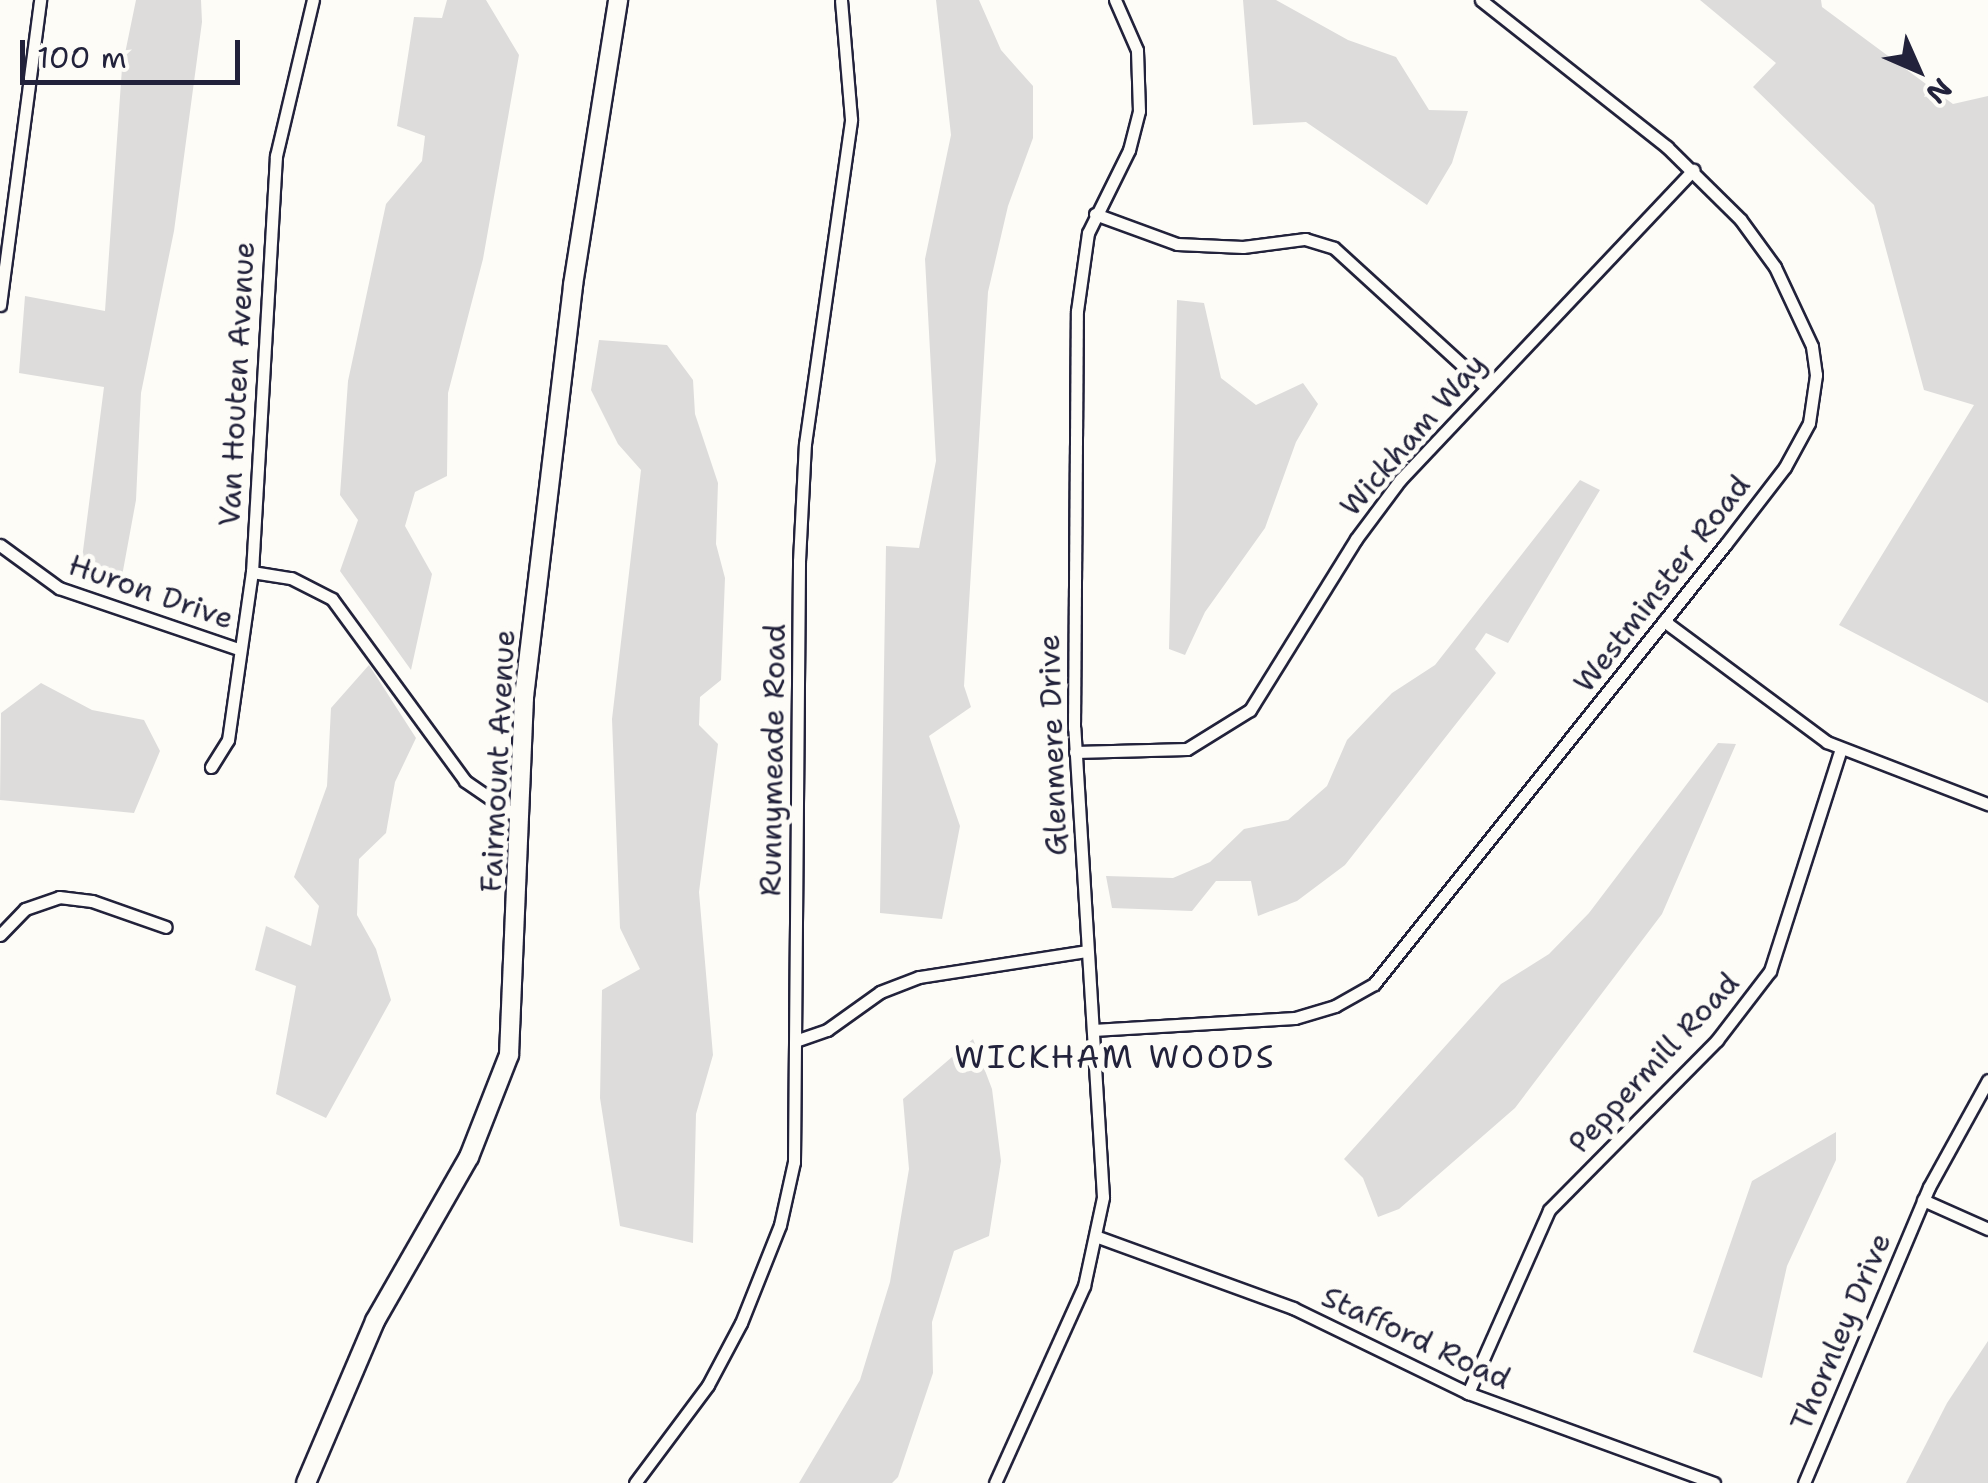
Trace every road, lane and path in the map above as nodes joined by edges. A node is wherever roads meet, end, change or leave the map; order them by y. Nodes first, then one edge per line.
1 (40, 0) edge
2 (312, 0) edge
3 (618, 0) edge
4 (841, 0) edge
5 (1115, 0) edge
6 (1481, 0) edge
7 (1693, 170) junction
8 (1095, 214) junction
9 (0, 305) edge
10 (1486, 388) junction
11 (0, 545) edge
12 (252, 572) junction
13 (1664, 620) junction
14 (238, 649) junction
15 (1841, 749) junction
16 (1076, 752) junction
17 (211, 767) dead end
18 (1988, 804) edge
19 (516, 816) junction
20 (166, 927) dead end
21 (0, 936) edge
22 (1087, 951) junction
23 (1092, 1030) junction
24 (798, 1040) junction
25 (1988, 1080) edge
26 (1923, 1200) junction
27 (1988, 1228) edge
28 (1098, 1237) junction
29 (1468, 1394) junction
30 (306, 1483) edge
31 (635, 1483) edge
32 (995, 1483) edge
33 (1714, 1483) edge
34 (1804, 1483) edge

1 - 9 street
2 - 12 street, Van Houten Avenue
3 - 19 main road, Fairmount Avenue
4 - 24 street, Runnymeade Road
5 - 8 street, Glenmere Drive
6 - 7 street, Westminster Road
7 - 10 street, Wickham Way
7 - 13 street, Westminster Road
8 - 10 street
8 - 16 street, Glenmere Drive
10 - 16 street, Wickham Way
11 - 14 street, Huron Drive
12 - 14 street, Van Houten Avenue
12 - 19 street
13 - 15 street
13 - 23 street, Westminster Road
14 - 17 street, Van Houten Avenue
15 - 18 street
15 - 29 street, Peppermill Road
16 - 22 street, Glenmere Drive
19 - 30 main road, Fairmount Avenue
20 - 21 street
22 - 23 street, Glenmere Drive
22 - 24 street
23 - 28 street, Glenmere Drive
24 - 31 street, Runnymeade Road
25 - 26 street, Thornley Drive
26 - 27 street
26 - 34 street, Thornley Drive
28 - 29 street, Stafford Road
28 - 32 street, Glenmere Drive
29 - 33 street, Stafford Road

